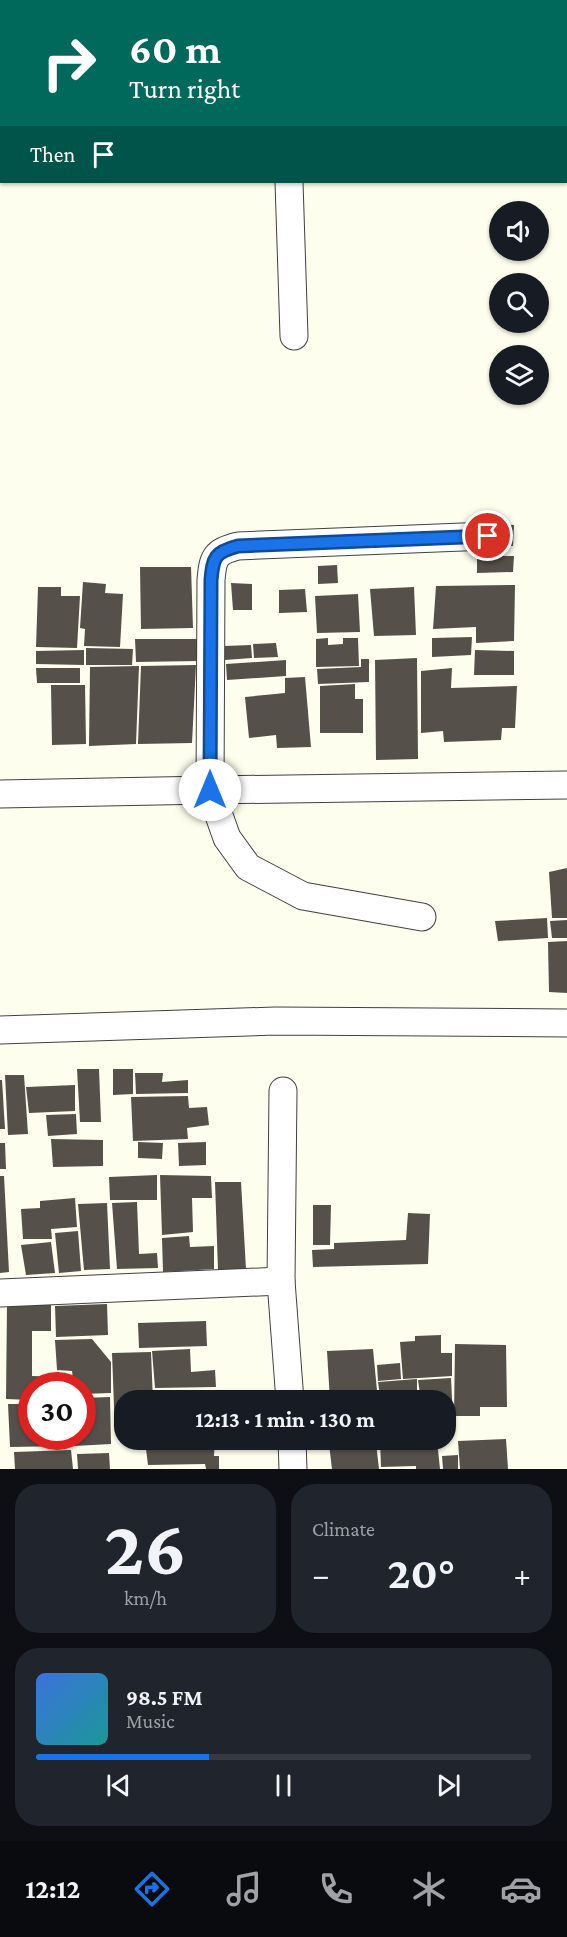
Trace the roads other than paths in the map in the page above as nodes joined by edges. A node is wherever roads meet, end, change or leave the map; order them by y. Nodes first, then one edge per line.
1 (289, 183) edge
2 (294, 336) dead end
3 (488, 536) dead end
4 (567, 785) edge
5 (210, 790) junction
6 (0, 794) edge
7 (422, 917) dead end
8 (567, 1023) edge
9 (0, 1030) edge
10 (283, 1090) dead end
11 (281, 1281) junction
12 (0, 1293) edge
13 (289, 1390) edge
14 (292, 1450) edge
15 (293, 1469) edge

1 - 2 street
3 - 5 street
4 - 5 street
5 - 6 street
5 - 7 street
8 - 9 street
10 - 11 street
11 - 12 street
11 - 13 street
14 - 15 street

